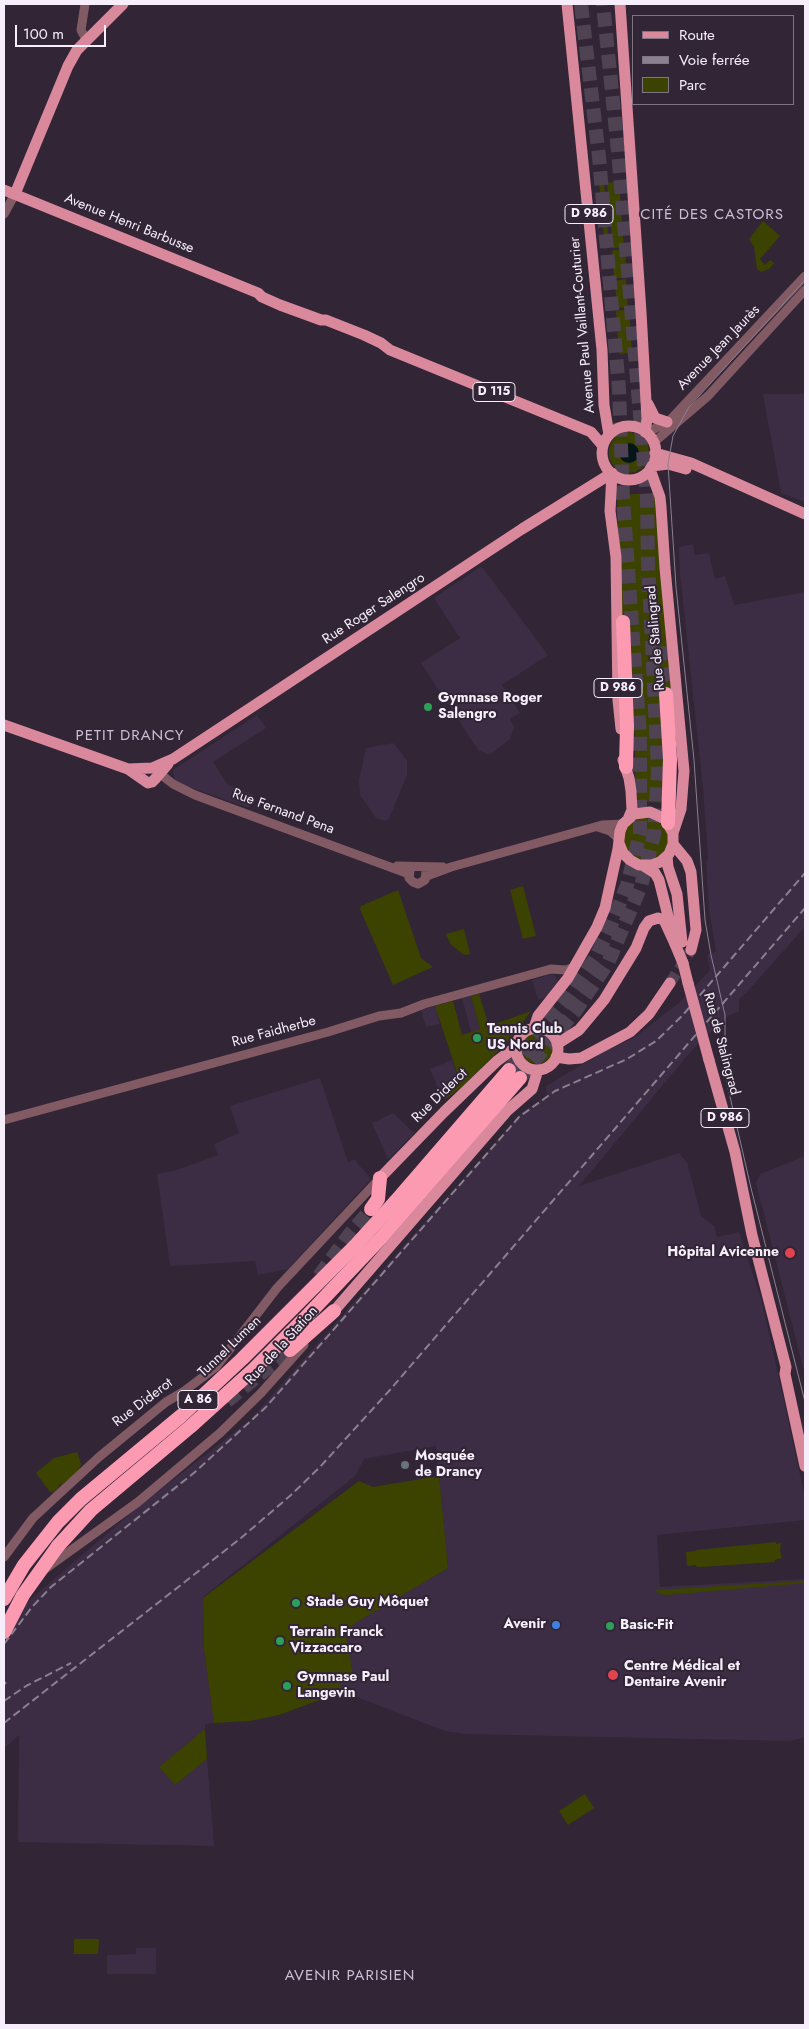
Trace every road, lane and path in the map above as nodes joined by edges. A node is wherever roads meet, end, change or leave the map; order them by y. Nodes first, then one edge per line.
1 (85, 4) edge
2 (123, 4) edge
3 (567, 4) edge
4 (620, 4) edge
5 (86, 41) junction
6 (4, 190) edge
7 (15, 194) junction
8 (4, 214) edge
9 (805, 276) edge
10 (805, 290) edge
11 (646, 398) junction
12 (667, 422) junction
13 (646, 432) junction
14 (606, 440) junction
15 (654, 448) junction
16 (651, 467) junction
17 (609, 470) junction
18 (804, 513) edge
19 (622, 622) dead end
20 (666, 694) tunnel mouth
21 (4, 725) edge
22 (171, 760) junction
23 (626, 767) junction
24 (149, 774) junction
25 (171, 783) junction
26 (626, 820) junction
27 (598, 827) junction
28 (671, 833) junction
29 (619, 841) junction
30 (667, 856) junction
31 (644, 866) junction
32 (423, 867) junction
33 (451, 867) junction
34 (411, 871) junction
35 (427, 876) junction
36 (682, 945) junction
37 (575, 967) junction
38 (551, 969) junction
39 (670, 983) tunnel mouth
40 (562, 984) junction
41 (534, 1028) junction
42 (557, 1044) junction
43 (516, 1047) junction
44 (556, 1057) junction
45 (512, 1067) junction
46 (538, 1070) junction
47 (4, 1120) edge
48 (379, 1183) junction
49 (371, 1209) tunnel mouth
50 (334, 1312) junction
51 (290, 1350) tunnel mouth
52 (799, 1420) junction
53 (805, 1432) edge
54 (805, 1466) edge
55 (4, 1557) edge
56 (4, 1599) edge
57 (4, 1632) edge

1 - 5 street
2 - 5 main road
3 - 14 main road, Avenue Paul Vaillant-Couturier / D 986
4 - 11 main road, D 986
5 - 7 main road
6 - 7 main road, Avenue Henri Barbusse
7 - 8 street
7 - 14 main road, Avenue Henri Barbusse
9 - 12 street, Avenue Jean Jaurès
10 - 15 street, Avenue Jean Jaurès
11 - 12 main road
11 - 13 main road, D 986
12 - 13 street, Avenue Jean Jaurès
13 - 14 main road
13 - 15 main road
14 - 17 main road
15 - 16 main road
15 - 18 main road
16 - 17 main road
16 - 18 main road
16 - 28 main road, Rue de Stalingrad
17 - 22 main road, Rue Roger Salengro
17 - 23 main road, D 986
19 - 23 highway
20 - 28 highway
21 - 24 main road
22 - 24 main road, Rue Roger Salengro
22 - 25 street
23 - 26 main road, D 986
24 - 25 street, Rue Fernand Pena
25 - 34 street, Rue Fernand Pena
26 - 27 street
26 - 28 main road
26 - 29 main road
27 - 29 street
27 - 33 street
28 - 30 main road
28 - 36 main road
29 - 31 main road
29 - 37 main road, Rue Diderot
30 - 31 main road
30 - 36 main road, Rue de Stalingrad / D 986
31 - 36 main road, Rue de Stalingrad
32 - 33 street
32 - 34 street
32 - 35 street
33 - 35 street
34 - 35 street
36 - 42 main road
36 - 52 main road, Rue de Stalingrad / D 986, bridge
37 - 38 street
37 - 40 main road, Rue Diderot
38 - 40 street
38 - 47 street, Rue Faidherbe
39 - 44 main road
40 - 41 main road, Rue Diderot
41 - 42 main road
41 - 43 main road, Rue Diderot
42 - 44 main road
43 - 45 main road, Rue Diderot
43 - 45 main road
44 - 46 main road
45 - 46 main road
45 - 48 main road, Rue Diderot
45 - 56 highway, Tunnel Lumen / A 86, bridge
45 - 57 highway, A 86, bridge
46 - 50 main road, Rue de la Station
48 - 49 highway
48 - 55 street, Rue Diderot
50 - 51 highway
50 - 56 street, Rue de la Station
52 - 53 main road, Rue de Stalingrad / D 986
52 - 54 main road, Rue de Stalingrad / D 986

